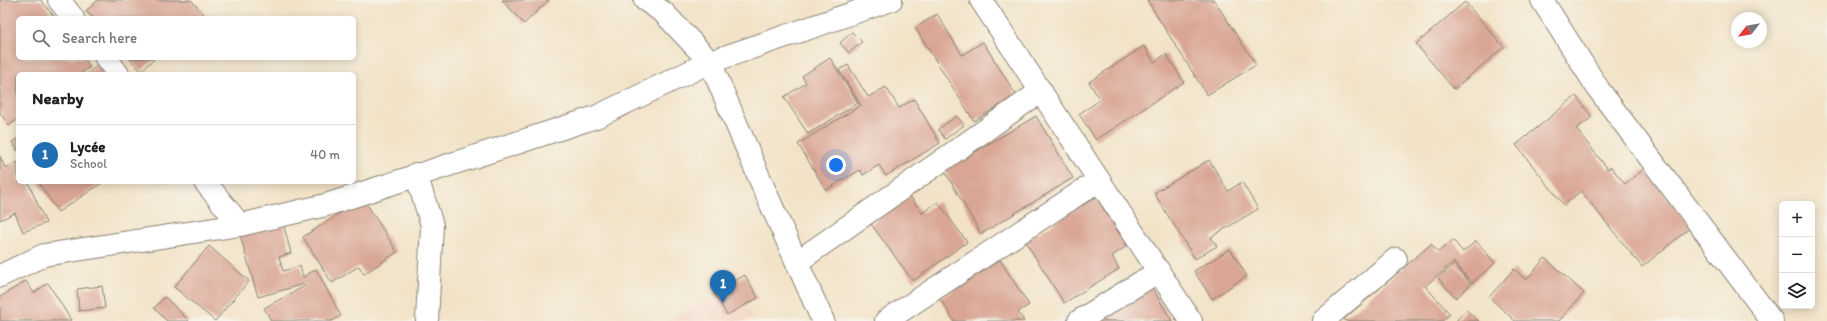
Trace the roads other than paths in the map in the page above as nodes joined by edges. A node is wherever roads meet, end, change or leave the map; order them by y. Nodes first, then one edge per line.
1 (59, 0) edge
2 (646, 0) edge
3 (891, 0) edge
4 (981, 0) edge
5 (1542, 0) edge
6 (71, 16) edge
7 (108, 60) edge
8 (710, 62) junction
9 (116, 72) edge
10 (1041, 91) junction
11 (416, 174) junction
12 (1099, 180) junction
13 (207, 184) edge
14 (240, 225) junction
15 (1396, 259) dead end
16 (797, 262) junction
17 (1159, 271) junction
18 (0, 276) edge
19 (427, 321) edge
20 (823, 321) edge
21 (886, 321) edge
22 (1079, 321) edge
23 (1191, 321) edge
24 (1323, 321) edge
25 (1772, 321) edge

1 - 6 street
2 - 8 street
3 - 8 street
4 - 10 street
5 - 25 street
7 - 9 street
8 - 11 street
8 - 16 street
10 - 12 street
10 - 16 street
11 - 14 street
11 - 19 street
12 - 17 street
12 - 21 street
13 - 14 street
14 - 18 street
15 - 24 street
16 - 20 street
17 - 22 street
17 - 23 street

